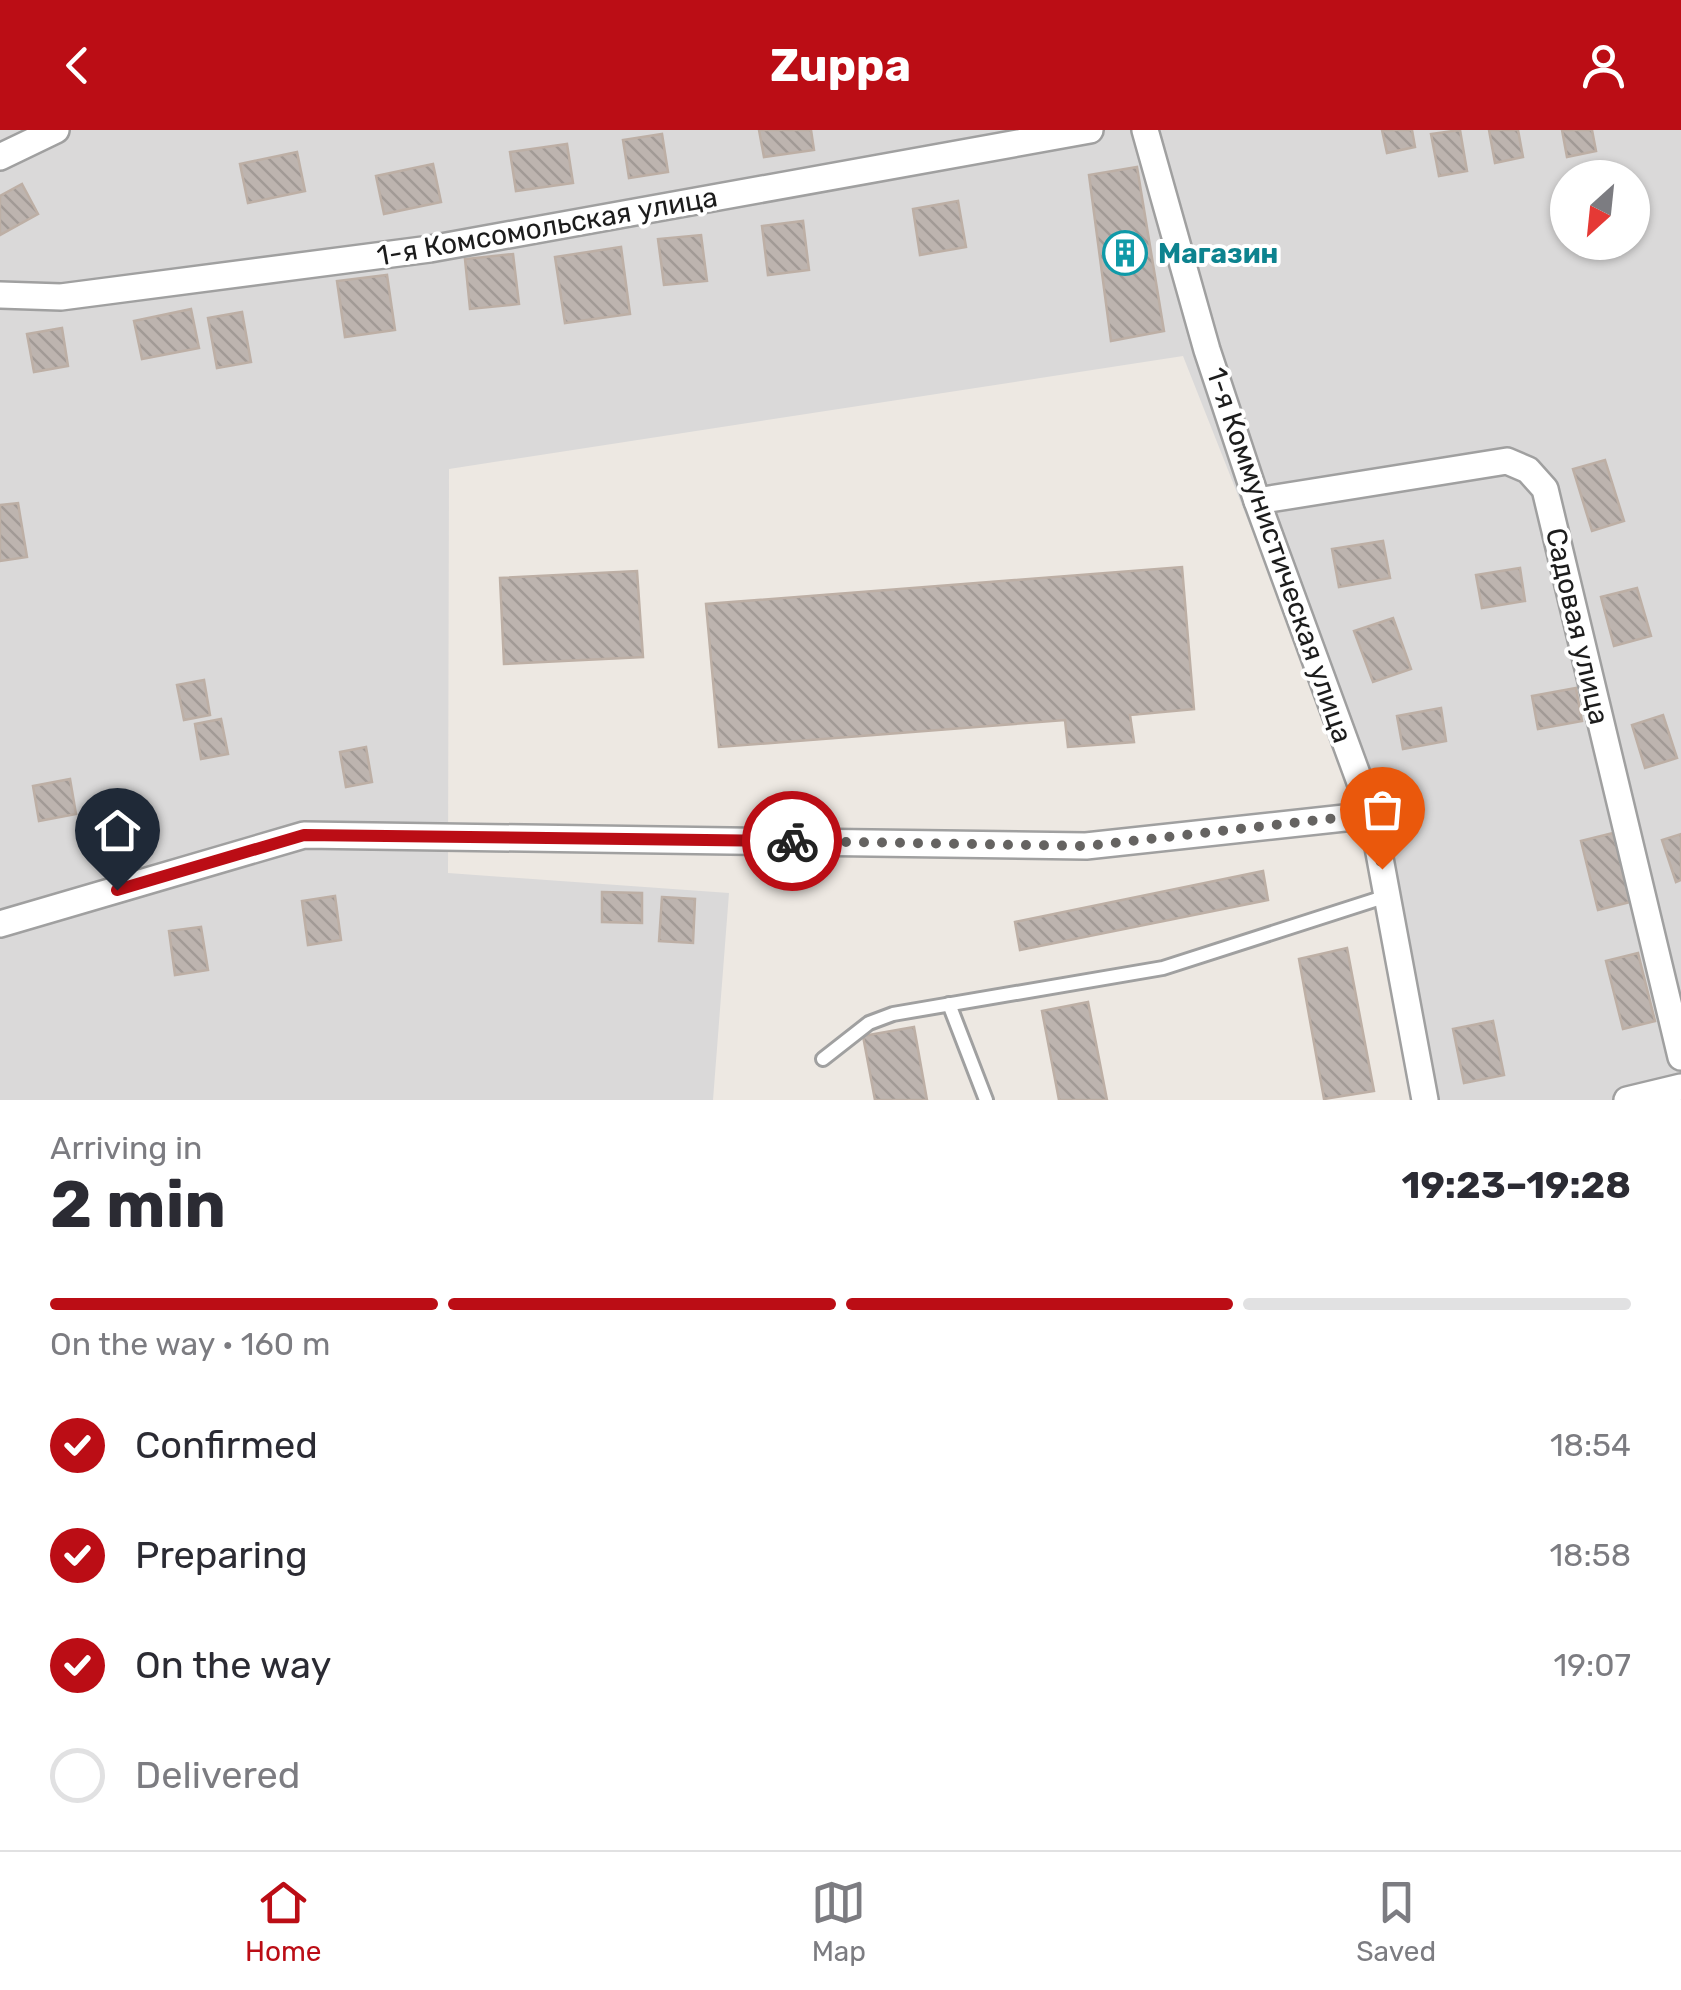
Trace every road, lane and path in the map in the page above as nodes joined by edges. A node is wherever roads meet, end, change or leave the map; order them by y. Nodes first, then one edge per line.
1 (56, 130) edge
2 (993, 130) edge
3 (1090, 130) edge
4 (1145, 130) edge
5 (1029, 141) junction
6 (0, 157) edge
7 (0, 295) edge
8 (1257, 501) junction
9 (1372, 814) junction
10 (1387, 896) junction
11 (0, 924) edge
12 (949, 1004) junction
13 (1681, 1057) edge
14 (823, 1060) dead end
15 (1681, 1087) edge
16 (986, 1100) edge
17 (1424, 1100) edge
18 (1627, 1100) edge

1 - 6 street
2 - 5 street
3 - 5 street, 1-я Комсомольская улица
4 - 8 street, 1-я Коммунистическая улица
5 - 7 street, 1-я Комсомольская улица
8 - 9 street, 1-я Коммунистическая улица
8 - 13 street, Садовая улица
9 - 10 street, 1-я Коммунистическая улица
9 - 11 street
10 - 12 lane
10 - 17 street, 1-я Коммунистическая улица
12 - 14 lane
12 - 16 lane
15 - 18 street

